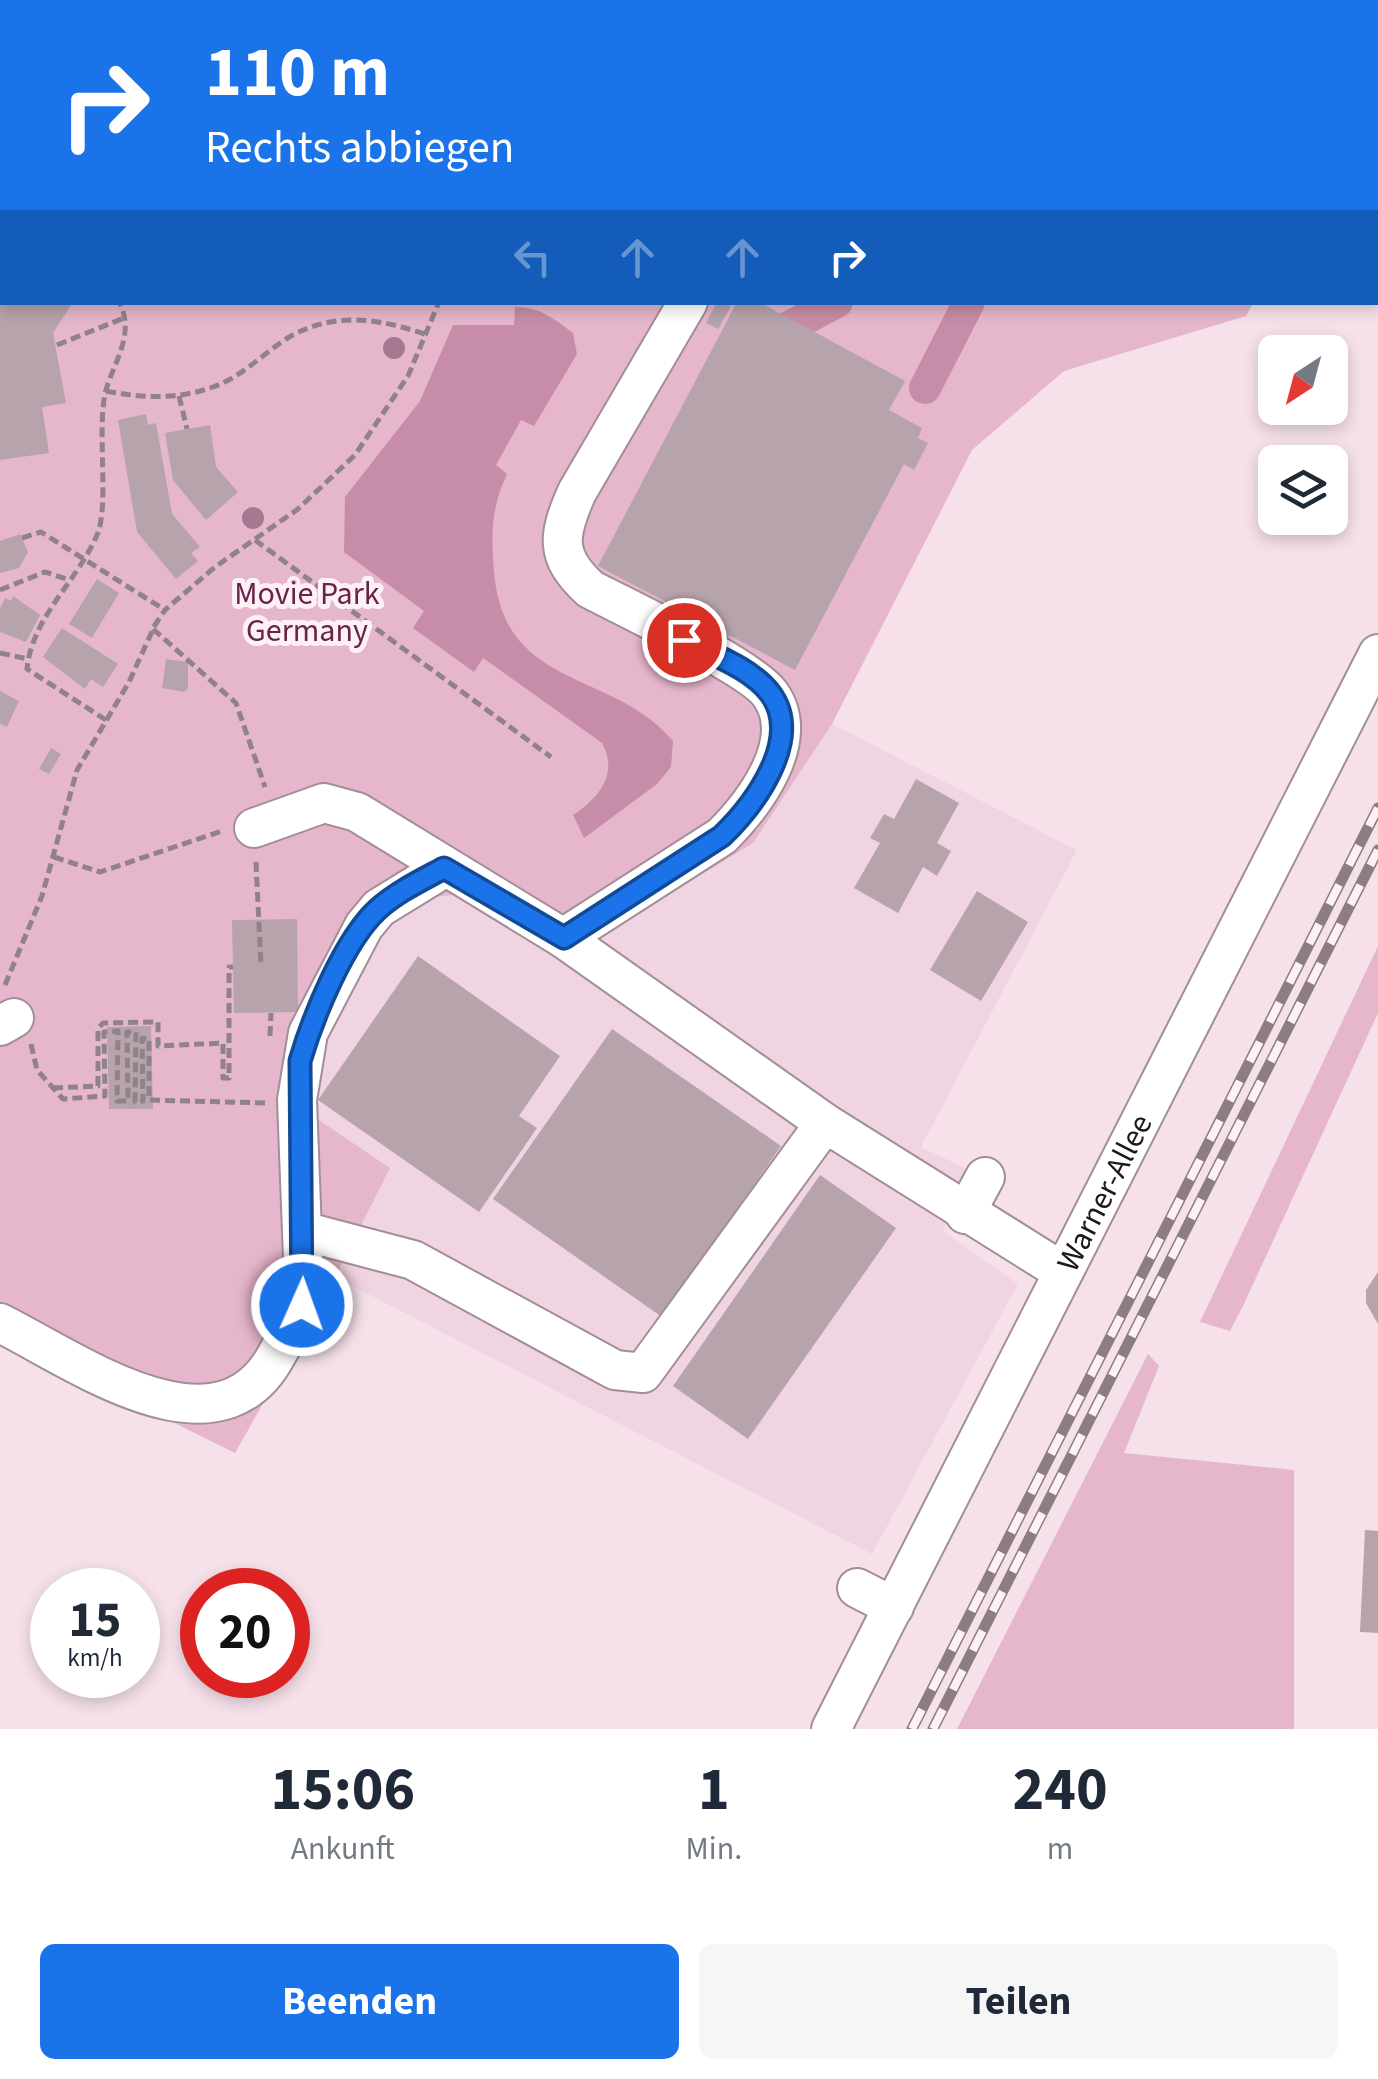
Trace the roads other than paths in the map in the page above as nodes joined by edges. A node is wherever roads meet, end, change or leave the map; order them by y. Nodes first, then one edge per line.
1 (686, 305) edge
2 (1378, 654) edge
3 (254, 828) road end
4 (444, 868) junction
5 (564, 938) junction
6 (825, 1122) junction
7 (985, 1176) dead end
8 (965, 1214) junction
9 (303, 1232) junction
10 (1063, 1272) junction
11 (0, 1323) edge
12 (857, 1588) dead end
13 (894, 1607) junction
14 (832, 1729) edge

1 - 5 street
2 - 10 street, Warner-Allee
3 - 4 street
4 - 5 street
4 - 9 street
5 - 6 street
6 - 8 street
6 - 9 street
7 - 8 street
8 - 10 street
9 - 11 street
10 - 13 street, Warner-Allee
12 - 13 street
13 - 14 street, Warner-Allee

